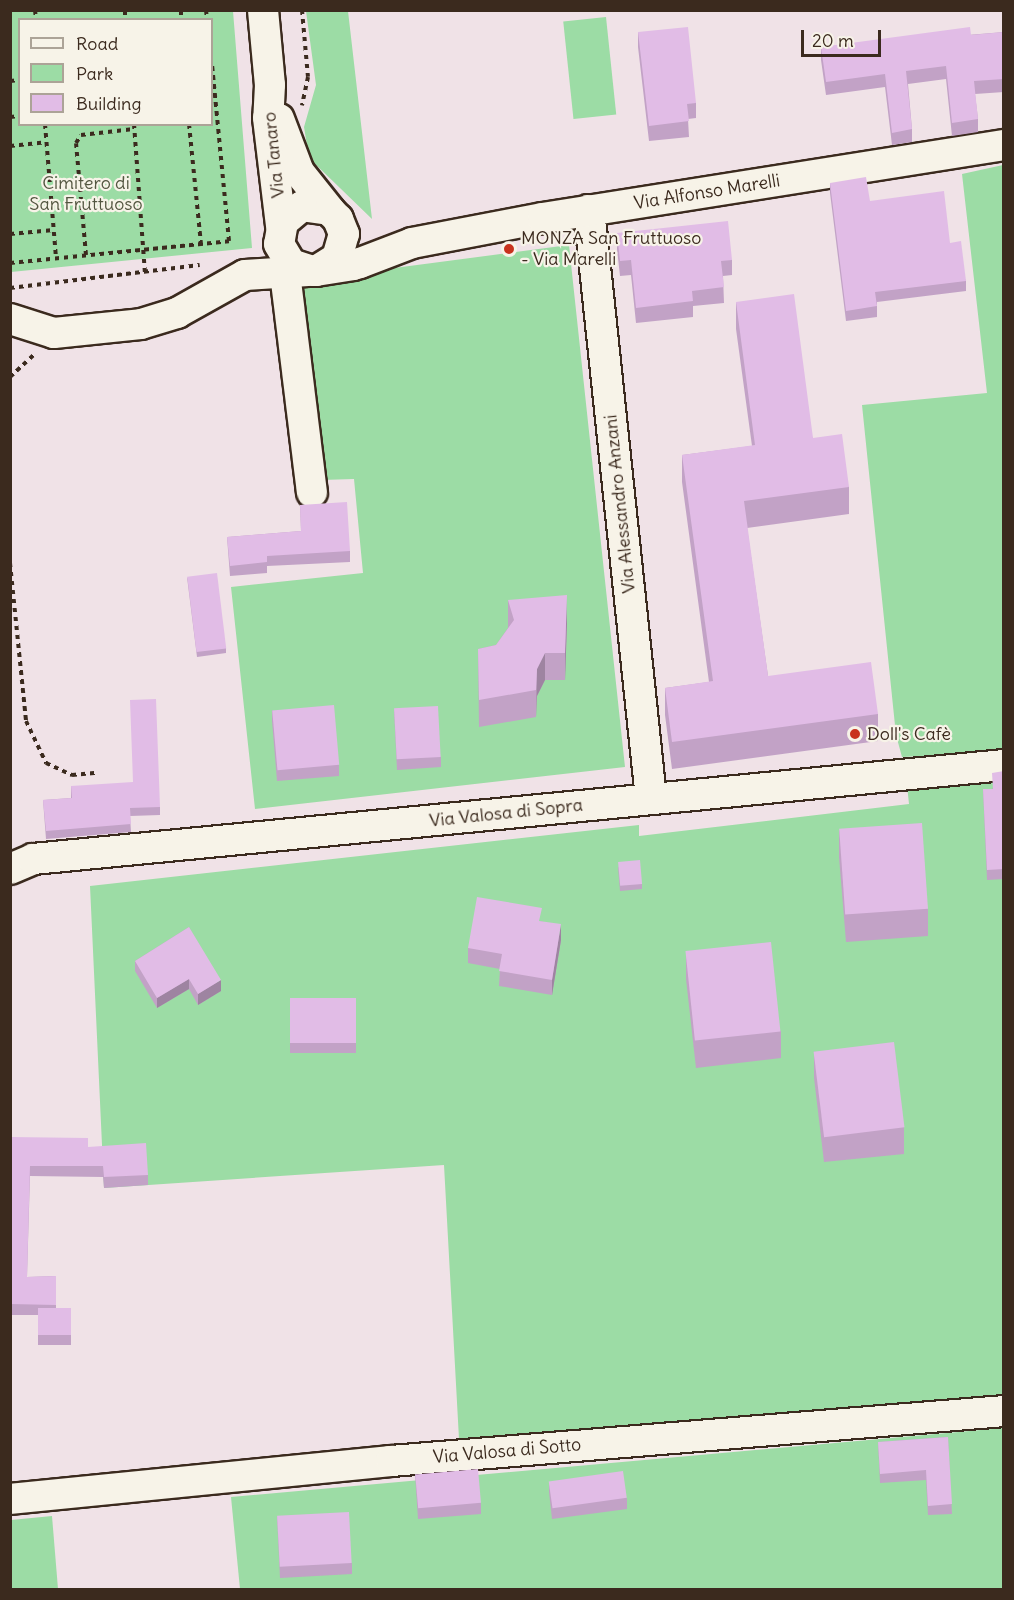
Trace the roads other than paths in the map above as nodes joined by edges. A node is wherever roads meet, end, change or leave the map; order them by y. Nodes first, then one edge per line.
1 (263, 10) edge
2 (270, 85) junction
3 (1004, 145) edge
4 (589, 210) junction
5 (336, 219) junction
6 (280, 233) junction
7 (412, 243) junction
8 (303, 271) junction
9 (225, 274) junction
10 (10, 319) edge
11 (312, 492) dead end
12 (1004, 765) edge
13 (651, 798) junction
14 (10, 869) edge
15 (1004, 1411) edge
16 (10, 1499) edge

1 - 2 street, Via Tanaro
2 - 5 street, Via Tanaro
2 - 6 street, Via Tanaro
3 - 4 street, Via Alfonso Marelli
4 - 7 street, Via Alfonso Marelli
4 - 13 street, Via Alessandro Anzani
5 - 6 street, Via Alfonso Marelli
5 - 7 street, Via Alfonso Marelli
5 - 8 street
6 - 8 street
6 - 9 street, Via Alfonso Marelli
7 - 8 street, Via Alfonso Marelli
8 - 9 street, Via Alfonso Marelli
8 - 11 street
9 - 10 street, Via Alfonso Marelli
12 - 13 street, Via Valosa di Sopra
13 - 14 street, Via Valosa di Sopra
15 - 16 street, Via Valosa di Sotto

